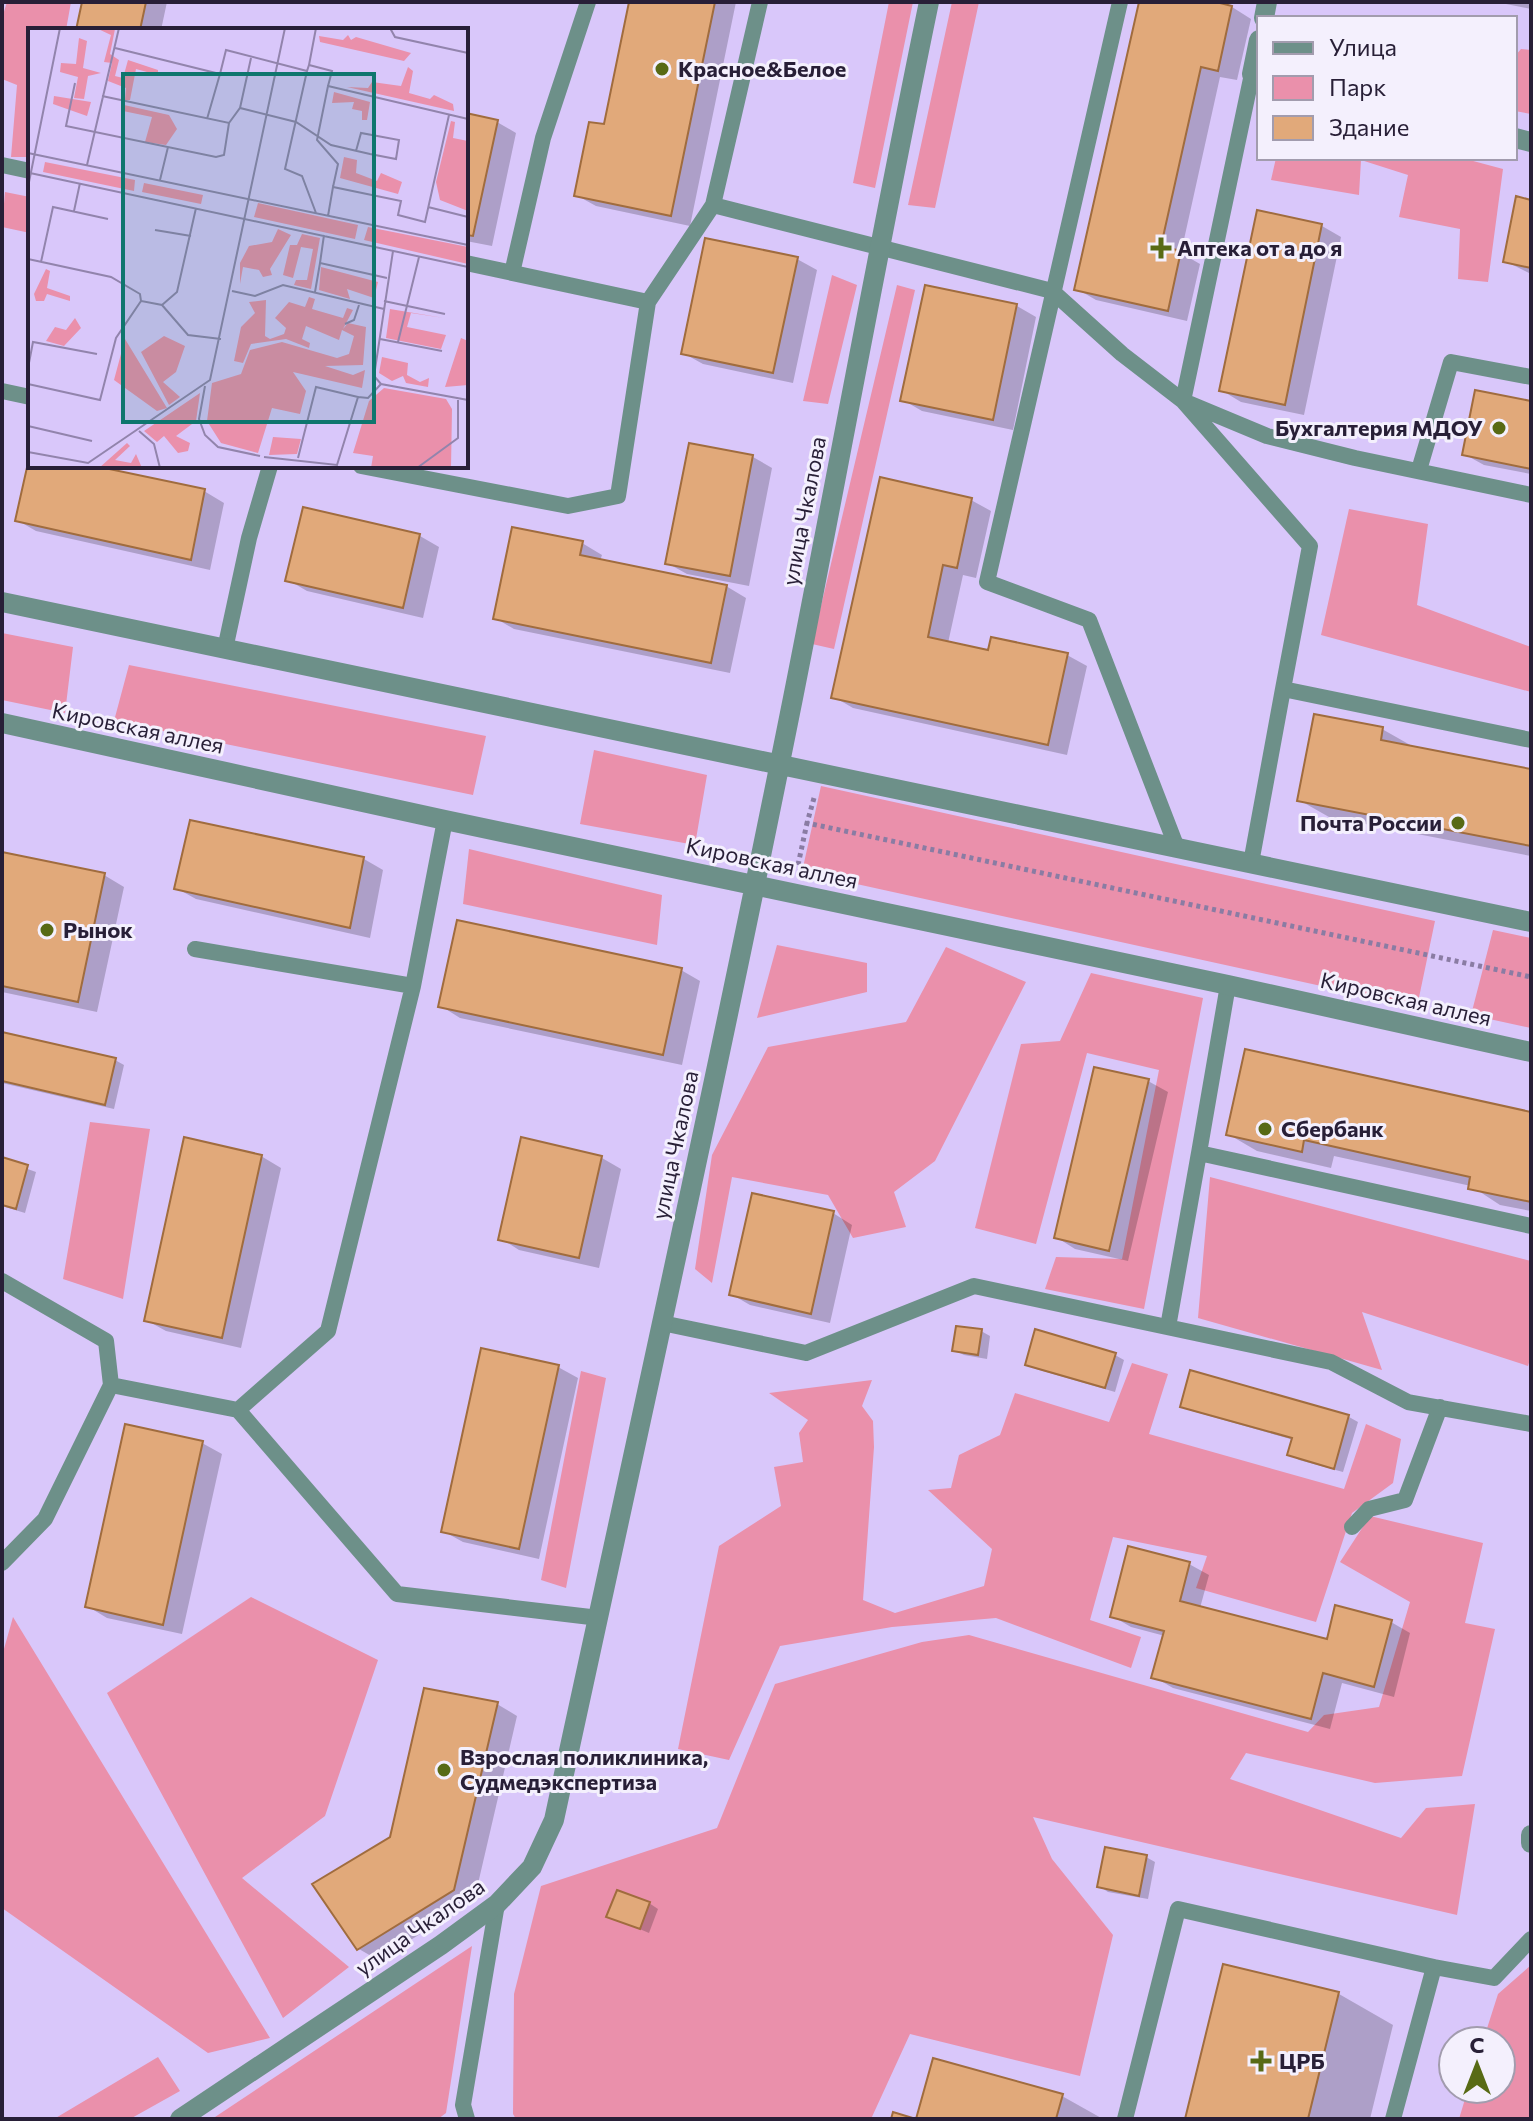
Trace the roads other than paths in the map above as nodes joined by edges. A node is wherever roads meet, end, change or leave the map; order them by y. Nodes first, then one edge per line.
1 (588, 2) edge
2 (760, 2) edge
3 (929, 2) edge
4 (1120, 2) edge
5 (1255, 75) edge
6 (2, 165) edge
7 (28, 171) edge
8 (713, 205) junction
9 (878, 248) junction
10 (468, 263) edge
11 (512, 273) junction
12 (1052, 291) junction
13 (648, 302) junction
14 (1531, 377) edge
15 (2, 391) edge
16 (28, 397) edge
17 (1183, 401) junction
18 (269, 468) edge
19 (371, 468) edge
20 (1419, 470) junction
21 (1531, 495) edge
22 (2, 602) edge
23 (225, 649) junction
24 (1283, 689) junction
25 (2, 723) edge
26 (1531, 740) edge
27 (779, 765) junction
28 (445, 820) junction
29 (1177, 848) junction
30 (1251, 863) junction
31 (754, 884) junction
32 (1531, 922) edge
33 (195, 949) dead end
34 (1228, 985) junction
35 (413, 986) junction
36 (1531, 1052) edge
37 (1199, 1153) junction
38 (1531, 1226) edge
39 (2, 1281) edge
40 (662, 1323) junction
41 (1168, 1327) junction
42 (111, 1385) junction
43 (1440, 1407) junction
44 (238, 1410) junction
45 (1531, 1424) edge
46 (1352, 1527) dead end
47 (2, 1563) edge
48 (599, 1618) junction
49 (1531, 1835) edge
50 (1531, 1843) edge
51 (497, 1904) junction
52 (1531, 1939) edge
53 (1434, 1967) junction
54 (180, 2119) edge
55 (467, 2119) edge
56 (1125, 2119) edge
57 (1393, 2119) edge

1 - 11 lane
2 - 8 lane
3 - 9 street, улица Чкалова
4 - 12 lane
5 - 17 lane
6 - 7 lane
8 - 9 lane
8 - 13 lane
9 - 12 lane
9 - 27 street, улица Чкалова
10 - 11 lane
11 - 13 lane
12 - 17 lane
12 - 29 lane
13 - 19 lane
14 - 20 lane
15 - 16 lane
17 - 20 lane
17 - 24 lane
18 - 23 lane
20 - 21 lane
22 - 23 street
23 - 27 street
24 - 26 lane
24 - 30 lane
25 - 28 street, Кировская аллея
27 - 29 street
27 - 31 street, улица Чкалова
28 - 31 street, Кировская аллея
28 - 35 lane
29 - 30 street
30 - 32 street
31 - 34 street, Кировская аллея
31 - 40 street, улица Чкалова
33 - 35 lane
34 - 36 street, Кировская аллея
34 - 37 lane
35 - 44 lane
37 - 38 lane
37 - 41 lane
39 - 42 lane
40 - 41 lane
40 - 48 street, улица Чкалова
41 - 43 lane
42 - 44 lane
42 - 47 lane
43 - 45 lane
43 - 46 lane
44 - 48 lane
48 - 51 street, улица Чкалова
49 - 50 street
51 - 54 street, улица Чкалова
51 - 55 lane
52 - 53 lane
53 - 56 lane
53 - 57 lane

